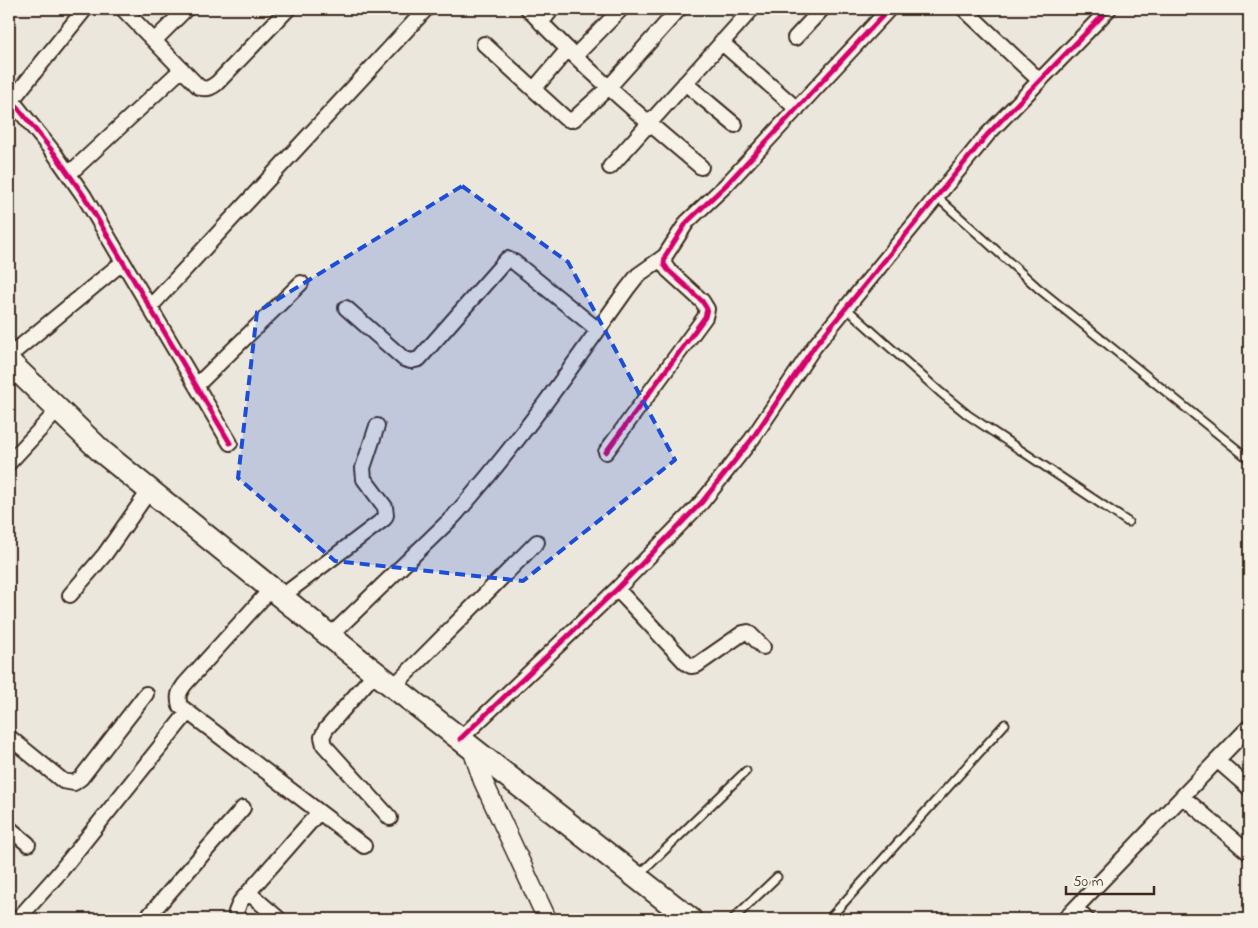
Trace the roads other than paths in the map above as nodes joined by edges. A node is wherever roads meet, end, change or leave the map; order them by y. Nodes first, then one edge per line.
1 (85, 9) edge
2 (122, 9) edge
3 (186, 9) edge
4 (288, 9) edge
5 (426, 9) edge
6 (528, 9) edge
7 (552, 9) edge
8 (621, 9) edge
9 (679, 9) edge
10 (752, 9) edge
11 (822, 9) edge
12 (889, 9) edge
13 (964, 9) edge
14 (1109, 9) edge
15 (541, 22) junction
16 (795, 38) dead end
17 (154, 41) junction
18 (721, 42) junction
19 (484, 44) dead end
20 (571, 52) junction
21 (182, 69) junction
22 (1039, 80) junction
23 (685, 83) junction
24 (608, 87) junction
25 (534, 89) junction
26 (10, 98) edge
27 (797, 108) junction
28 (648, 123) junction
29 (735, 125) dead end
30 (610, 167) dead end
31 (701, 167) dead end
32 (69, 174) junction
33 (937, 197) junction
34 (665, 256) junction
35 (123, 262) junction
36 (301, 284) dead end
37 (150, 308) junction
38 (346, 308) dead end
39 (846, 308) junction
40 (598, 330) junction
41 (9, 356) edge
42 (9, 362) edge
43 (196, 386) junction
44 (58, 410) junction
45 (377, 426) dead end
46 (230, 442) dead end
47 (606, 452) dead end
48 (1249, 459) edge
49 (9, 463) edge
50 (150, 491) junction
51 (1128, 522) dead end
52 (537, 542) dead end
53 (618, 589) junction
54 (276, 593) junction
55 (70, 595) dead end
56 (330, 636) junction
57 (762, 647) dead end
58 (375, 673) junction
59 (393, 687) junction
60 (146, 694) dead end
61 (188, 712) junction
62 (1005, 724) dead end
63 (1249, 727) edge
64 (9, 737) edge
65 (466, 744) junction
66 (1218, 761) junction
67 (746, 771) dead end
68 (1249, 788) edge
69 (1183, 797) junction
70 (243, 808) dead end
71 (319, 812) junction
72 (390, 818) dead end
73 (9, 828) edge
74 (28, 844) dead end
75 (364, 846) dead end
76 (1249, 853) edge
77 (777, 876) dead end
78 (637, 878) junction
79 (249, 893) junction
80 (1078, 906) junction
81 (18, 919) edge
82 (146, 919) edge
83 (238, 919) edge
84 (279, 919) edge
85 (547, 919) edge
86 (690, 919) edge
87 (733, 919) edge
88 (829, 919) edge
89 (1065, 919) edge
90 (1091, 919) edge

1 - 26 street
2 - 17 street
3 - 17 street
4 - 21 street
5 - 37 street
6 - 15 street
7 - 15 street
8 - 20 street
9 - 24 street
10 - 18 street
11 - 16 street
12 - 27 street
13 - 22 street
14 - 22 street
15 - 20 street
17 - 21 street
18 - 23 street
18 - 27 street
19 - 25 street
20 - 24 street
20 - 25 street
21 - 32 street
22 - 33 street
23 - 28 street
23 - 29 street
24 - 25 street
24 - 28 street
26 - 32 street
27 - 34 street
28 - 30 street
28 - 31 street
32 - 35 street
33 - 39 street
33 - 48 lane
34 - 40 street
34 - 47 street
35 - 37 street
35 - 41 street
36 - 43 street
37 - 43 street
38 - 40 street
39 - 51 lane
39 - 53 street
40 - 56 street
42 - 44 main road
43 - 46 street
44 - 49 street
44 - 50 main road
45 - 54 street
50 - 54 main road
50 - 55 street
52 - 59 street
53 - 57 street
53 - 65 street
54 - 56 main road
54 - 61 street
56 - 58 main road
58 - 59 main road
58 - 72 street
59 - 65 main road
60 - 64 street
61 - 71 street
61 - 81 street
62 - 88 lane
63 - 66 street
65 - 78 main road
65 - 85 street
66 - 68 street
66 - 69 street
67 - 78 lane
69 - 76 street
69 - 80 street
70 - 82 street
71 - 75 street
71 - 79 street
73 - 74 street
77 - 87 lane
78 - 86 main road
79 - 83 street
79 - 84 street
80 - 89 street
80 - 90 lane

